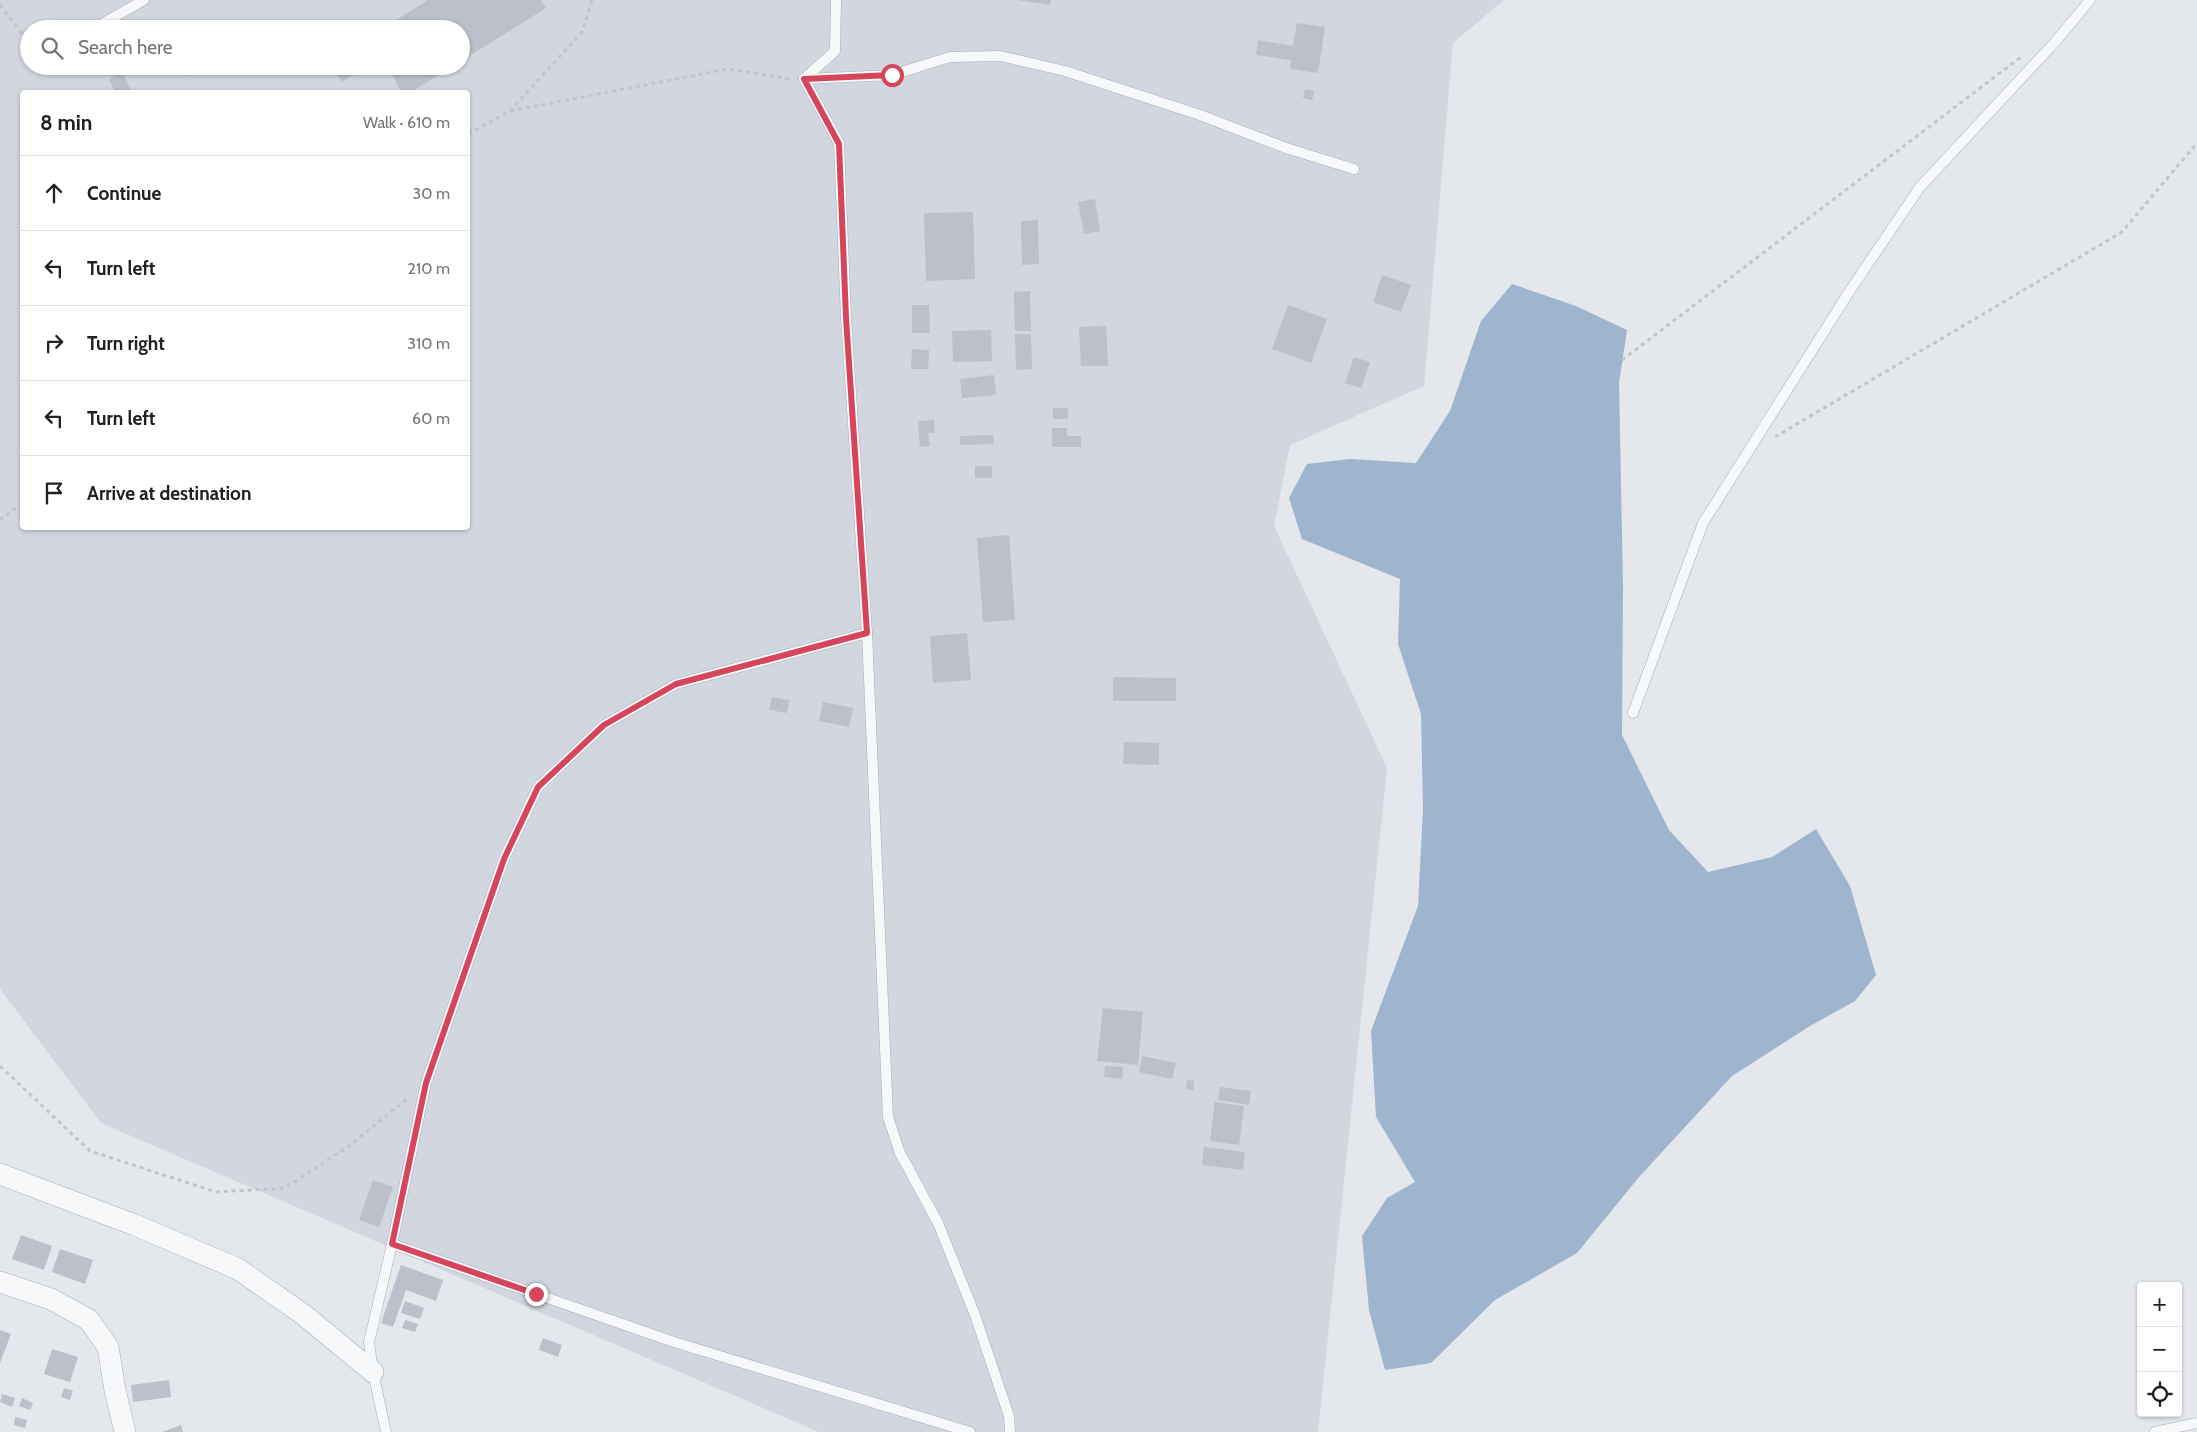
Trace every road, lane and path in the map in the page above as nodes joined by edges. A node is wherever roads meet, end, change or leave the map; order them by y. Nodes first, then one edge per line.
1 (144, 0) edge
2 (592, 0) edge
3 (836, 0) edge
4 (2090, 0) edge
5 (0, 5) edge
6 (109, 20) edge
7 (20, 31) edge
8 (2027, 52) dead end
9 (804, 79) junction
10 (510, 111) junction
11 (470, 133) edge
12 (2197, 143) edge
13 (1354, 169) dead end
14 (1622, 360) dead end
15 (1772, 439) dead end
16 (20, 505) edge
17 (0, 520) edge
18 (867, 633) junction
19 (1633, 713) dead end
20 (0, 1066) edge
21 (426, 1083) junction
22 (0, 1174) edge
23 (392, 1244) junction
24 (0, 1282) edge
25 (373, 1372) junction
26 (2197, 1423) edge
27 (125, 1432) edge
28 (386, 1432) edge
29 (970, 1432) edge
30 (1010, 1432) edge
31 (2155, 1432) edge

1 - 6 lane
2 - 10 path
3 - 9 lane
4 - 19 lane
5 - 7 path
8 - 14 path
9 - 10 path
9 - 13 lane
9 - 18 lane
10 - 11 path
12 - 15 path
16 - 17 path
18 - 21 lane
18 - 30 lane
20 - 21 path
21 - 23 lane
22 - 25 street
23 - 25 lane
23 - 29 lane
24 - 27 street
25 - 28 lane
26 - 31 lane

